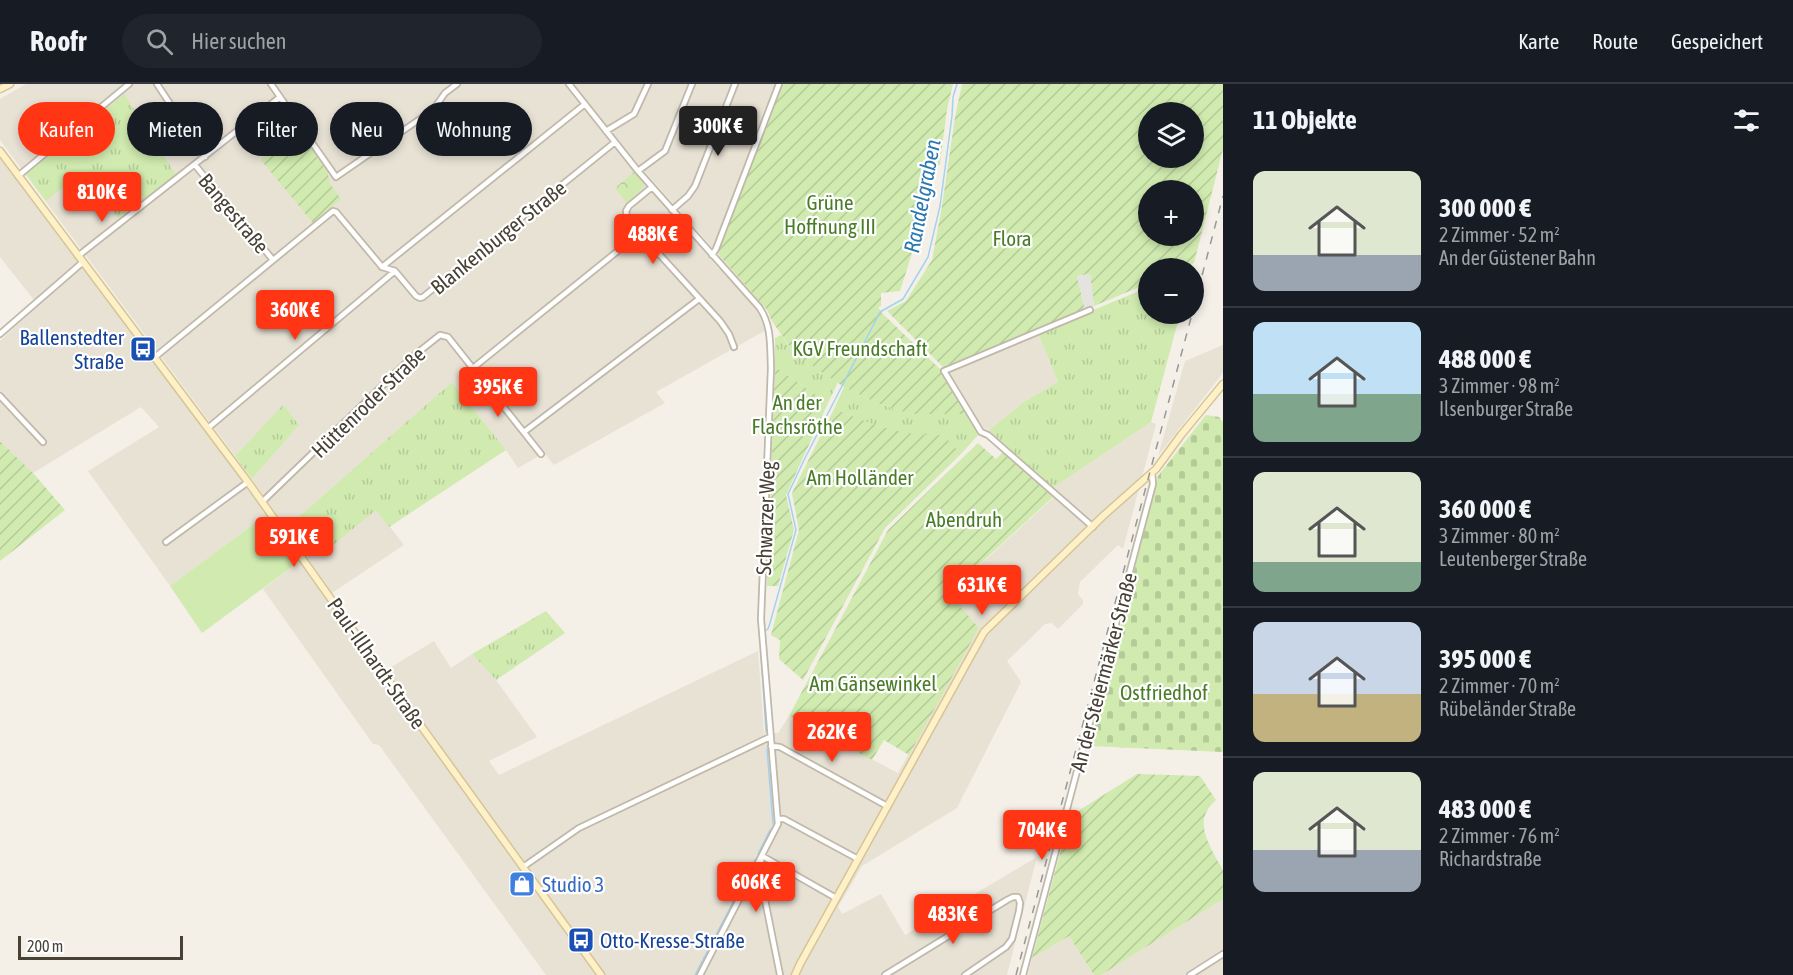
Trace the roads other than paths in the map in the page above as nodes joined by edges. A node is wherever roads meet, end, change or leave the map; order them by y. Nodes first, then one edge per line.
1 (10, 84) edge
2 (129, 84) edge
3 (157, 84) edge
4 (457, 84) edge
5 (569, 84) edge
6 (648, 84) edge
7 (692, 84) edge
8 (735, 84) edge
9 (779, 84) edge
10 (273, 85) edge
11 (0, 89) edge
12 (280, 97) junction
13 (585, 104) junction
14 (606, 131) junction
15 (615, 142) junction
16 (0, 151) edge
17 (205, 157) junction
18 (195, 165) junction
19 (638, 171) junction
20 (18, 176) junction
21 (652, 187) junction
22 (672, 210) junction
23 (640, 233) junction
24 (712, 255) junction
25 (78, 256) junction
26 (273, 260) junction
27 (83, 262) junction
28 (382, 267) junction
29 (396, 271) junction
30 (699, 299) junction
31 (1090, 310) dead end
32 (0, 334) edge
33 (734, 347) dead end
34 (154, 357) junction
35 (473, 368) junction
36 (1223, 384) edge
37 (0, 396) edge
38 (208, 428) junction
39 (524, 432) junction
40 (44, 442) dead end
41 (541, 454) dead end
42 (1152, 473) junction
43 (248, 482) junction
44 (262, 502) junction
45 (1093, 527) junction
46 (166, 542) dead end
47 (770, 737) junction
48 (771, 746) junction
49 (887, 806) junction
50 (778, 819) junction
51 (762, 856) junction
52 (858, 859) junction
53 (523, 867) junction
54 (836, 898) junction
55 (1223, 954) edge
56 (601, 975) edge
57 (700, 975) edge
58 (780, 975) edge
59 (795, 975) edge
60 (885, 975) edge
61 (965, 975) edge
62 (1023, 975) edge
63 (1190, 975) edge

1 - 11 street
2 - 20 street
3 - 17 street, Bangestraße
4 - 12 street
5 - 13 street, Schwarzer Weg
6 - 14 street
7 - 19 street
8 - 22 street
9 - 24 street
10 - 12 street
12 - 17 street
13 - 14 street, Schwarzer Weg
13 - 28 street
14 - 15 street, Schwarzer Weg
15 - 19 street, Schwarzer Weg
15 - 29 street, Blankenburger Straße
16 - 20 street, Paul-Illhardt-Straße
17 - 18 street
18 - 25 street
18 - 26 street, Bangestraße
19 - 21 street, Schwarzer Weg
20 - 25 street, Paul-Illhardt-Straße
21 - 22 street, Schwarzer Weg
21 - 23 street
22 - 24 street, Schwarzer Weg
23 - 30 street
23 - 35 street
24 - 47 street, Schwarzer Weg
25 - 27 street, Paul-Illhardt-Straße
26 - 28 street
26 - 34 street
27 - 32 street
27 - 34 street, Paul-Illhardt-Straße
28 - 29 street, Blankenburger Straße
29 - 38 street
30 - 33 street
30 - 39 street
31 - 45 street
34 - 38 street, Paul-Illhardt-Straße
35 - 39 street, Hüttenroder Straße
35 - 44 street, Hüttenroder Straße
36 - 42 street
37 - 40 street
38 - 43 street, Paul-Illhardt-Straße
39 - 41 street, Hüttenroder Straße
42 - 45 street
42 - 62 street, An der Steiermärker Straße
43 - 44 street, Paul-Illhardt-Straße
43 - 46 street
44 - 53 street, Paul-Illhardt-Straße
45 - 49 street
47 - 48 street
47 - 53 street
48 - 49 street
48 - 50 street
49 - 52 street
50 - 51 street
50 - 52 street
51 - 54 street
51 - 57 street
51 - 58 street
52 - 54 street
53 - 56 street, Paul-Illhardt-Straße
54 - 59 street
55 - 63 street
60 - 61 street

